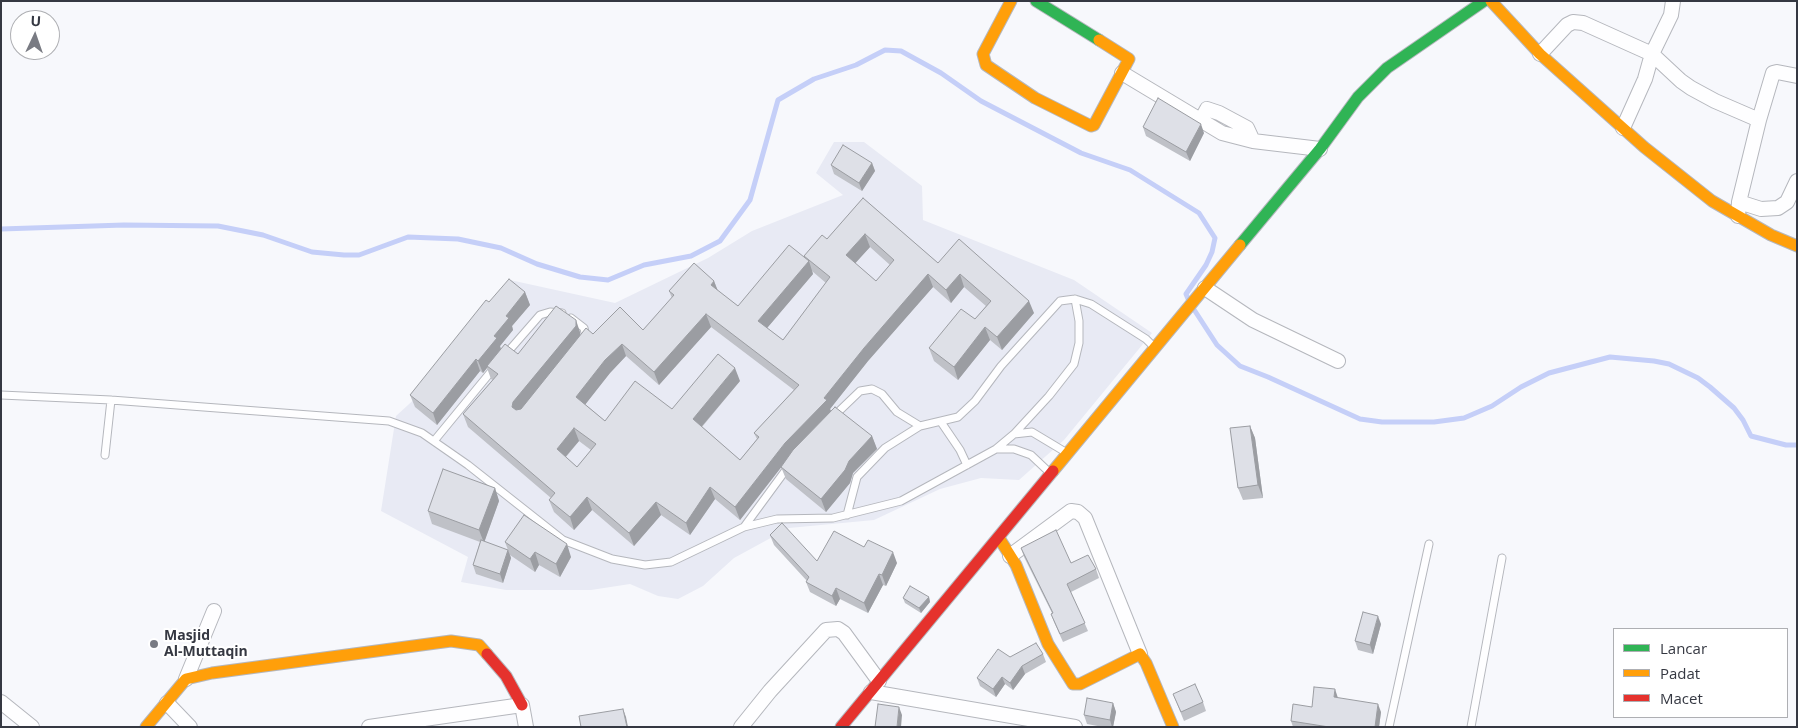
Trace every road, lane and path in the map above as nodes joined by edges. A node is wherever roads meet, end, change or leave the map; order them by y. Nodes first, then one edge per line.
1 (1012, 1) edge
2 (1036, 1) edge
3 (1484, 1) edge
4 (1491, 1) edge
5 (1673, 1) edge
6 (1540, 54) junction
7 (1652, 54) junction
8 (1122, 73) junction
9 (1797, 76) edge
10 (1759, 120) junction
11 (1623, 128) junction
12 (1320, 149) junction
13 (1797, 181) edge
14 (1739, 202) junction
15 (1738, 216) junction
16 (1797, 246) edge
17 (1205, 288) junction
18 (1075, 299) junction
19 (580, 348) edge
20 (1156, 348) junction
21 (1338, 361) dead end
22 (1, 395) edge
23 (111, 400) junction
24 (941, 422) junction
25 (826, 426) edge
26 (920, 426) junction
27 (1014, 434) junction
28 (434, 441) junction
29 (996, 449) junction
30 (1068, 454) junction
31 (104, 455) dead end
32 (794, 459) edge
33 (967, 465) junction
34 (1052, 474) junction
35 (847, 515) junction
36 (744, 527) junction
37 (999, 538) junction
38 (1429, 544) dead end
39 (1010, 556) junction
40 (1502, 558) dead end
41 (214, 611) dead end
42 (1140, 654) junction
43 (186, 679) junction
44 (875, 686) junction
45 (1, 702) edge
46 (167, 703) junction
47 (522, 705) junction
48 (32, 727) edge
49 (146, 727) edge
50 (190, 727) edge
51 (370, 727) edge
52 (526, 727) edge
53 (742, 727) edge
54 (841, 727) edge
55 (1075, 727) edge
56 (1173, 727) edge
57 (1389, 727) edge
58 (1471, 727) edge

1 - 8 street
2 - 8 street
3 - 12 street
4 - 6 street
5 - 7 street
6 - 7 street
6 - 11 street
7 - 10 street
7 - 11 street
8 - 12 street
9 - 10 street
10 - 14 street
11 - 15 street
12 - 17 street
13 - 14 street
14 - 15 street
15 - 16 street
17 - 20 street
17 - 21 street
18 - 20 lane
18 - 24 lane
18 - 27 lane
19 - 28 lane
20 - 30 street
22 - 23 lane
23 - 28 lane
23 - 31 lane
24 - 26 lane
24 - 33 lane
25 - 26 lane
26 - 35 lane
27 - 29 lane
27 - 30 lane
28 - 36 lane
29 - 33 lane
29 - 34 lane
30 - 34 street
32 - 36 lane
33 - 35 lane
34 - 37 street
35 - 36 lane
37 - 39 street
37 - 44 street
38 - 57 lane
39 - 42 street
39 - 42 street
40 - 58 lane
41 - 43 street
42 - 56 street
43 - 46 street
43 - 47 street
44 - 53 street
44 - 54 street
44 - 55 street
45 - 48 street
46 - 49 street
46 - 50 street
47 - 51 street
47 - 52 street

